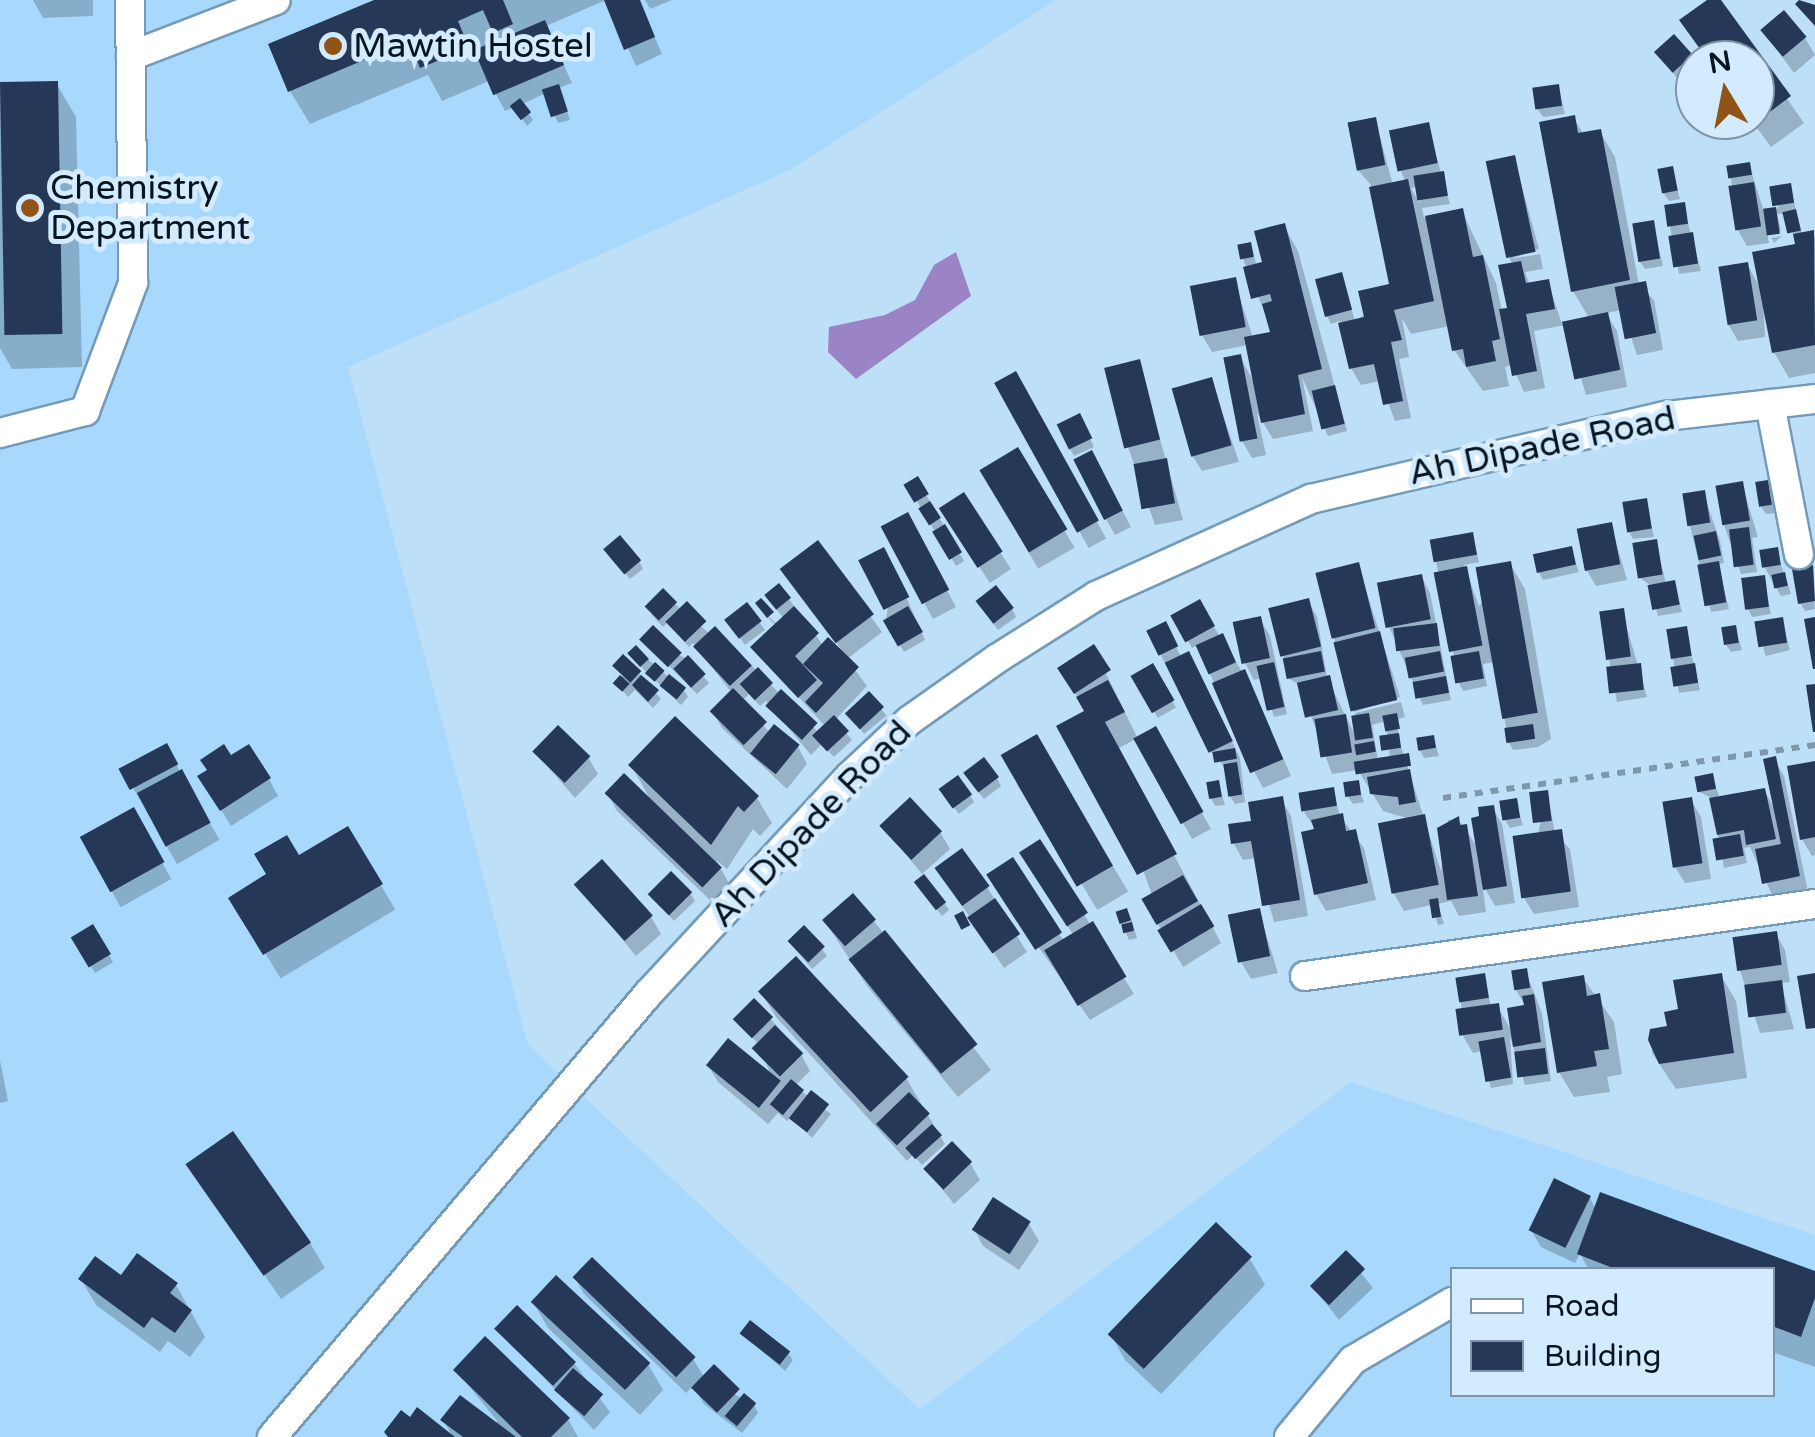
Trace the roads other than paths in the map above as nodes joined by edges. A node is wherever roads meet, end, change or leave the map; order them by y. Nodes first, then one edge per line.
1 (130, 0) edge
2 (276, 0) edge
3 (132, 56) junction
4 (1815, 399) edge
5 (1770, 404) junction
6 (0, 433) edge
7 (1799, 554) dead end
8 (1815, 904) edge
9 (1305, 976) dead end
10 (1450, 1303) edge
11 (272, 1437) edge
12 (1289, 1437) edge

1 - 3 street
2 - 3 street
3 - 6 street
4 - 5 street, Ah Dipade Road
5 - 7 street
5 - 11 street, Ah Dipade Road
8 - 9 street
10 - 12 street

